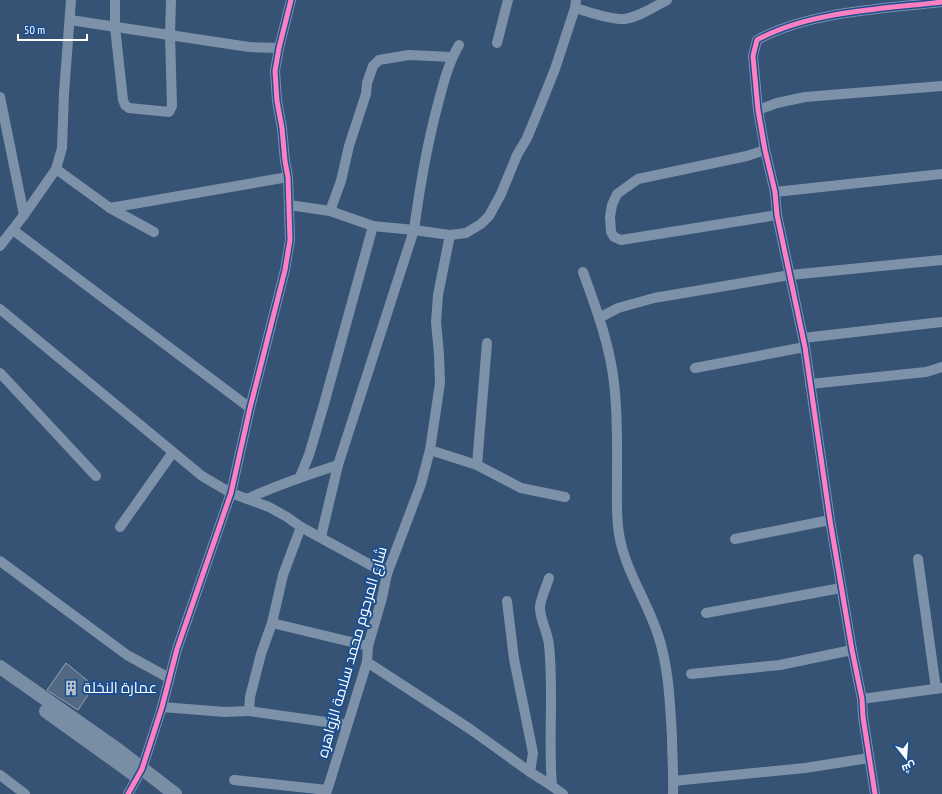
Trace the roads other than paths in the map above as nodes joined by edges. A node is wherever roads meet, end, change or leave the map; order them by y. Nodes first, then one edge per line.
1 (71, 0) edge
2 (115, 0) edge
3 (171, 0) edge
4 (291, 0) edge
5 (508, 0) edge
6 (667, 0) edge
7 (942, 2) edge
8 (576, 4) edge
9 (70, 20) junction
10 (115, 27) junction
11 (170, 35) junction
12 (497, 43) dead end
13 (459, 45) dead end
14 (279, 48) junction
15 (452, 57) junction
16 (942, 86) edge
17 (0, 97) edge
18 (758, 110) junction
19 (765, 150) junction
20 (56, 169) junction
21 (942, 174) edge
22 (288, 177) junction
23 (775, 192) junction
24 (289, 205) junction
25 (110, 208) junction
26 (330, 211) junction
27 (24, 215) junction
28 (777, 216) junction
29 (373, 226) junction
30 (13, 230) junction
31 (414, 230) junction
32 (154, 232) dead end
33 (450, 235) junction
34 (0, 246) edge
35 (942, 260) edge
36 (583, 272) dead end
37 (790, 275) junction
38 (0, 309) edge
39 (599, 318) junction
40 (942, 323) edge
41 (804, 342) junction
42 (487, 343) dead end
43 (942, 367) edge
44 (695, 368) dead end
45 (0, 373) edge
46 (810, 384) junction
47 (250, 408) junction
48 (430, 450) junction
49 (173, 452) junction
50 (338, 465) junction
51 (477, 465) junction
52 (96, 476) dead end
53 (300, 477) junction
54 (231, 493) junction
55 (565, 497) dead end
56 (247, 499) junction
57 (830, 520) junction
58 (120, 527) dead end
59 (301, 527) junction
60 (321, 537) junction
61 (735, 539) dead end
62 (918, 559) dead end
63 (0, 561) edge
64 (387, 574) junction
65 (549, 578) dead end
66 (842, 588) junction
67 (507, 601) dead end
68 (706, 613) dead end
69 (272, 623) junction
70 (368, 646) junction
71 (852, 650) junction
72 (367, 662) junction
73 (0, 667) edge
74 (692, 674) dead end
75 (169, 678) junction
76 (0, 679) edge
77 (939, 689) edge
78 (862, 699) junction
79 (162, 706) junction
80 (249, 711) junction
81 (347, 725) junction
82 (869, 758) junction
83 (530, 772) junction
84 (140, 773) junction
85 (0, 775) edge
86 (234, 780) dead end
87 (674, 781) junction
88 (552, 786) junction
89 (326, 792) edge
90 (25, 794) edge
91 (128, 794) edge
92 (161, 794) edge
93 (175, 794) edge
94 (563, 794) edge
95 (673, 794) edge
96 (874, 794) edge

1 - 9 street
2 - 10 street
3 - 11 street
4 - 14 street
5 - 12 street
6 - 8 street
7 - 18 street
8 - 33 street
9 - 10 street
9 - 20 street
10 - 11 street
10 - 11 street
11 - 14 street
13 - 15 street
14 - 22 street
15 - 26 street
15 - 31 street
16 - 18 street
17 - 27 street
18 - 19 street
19 - 23 street
19 - 28 street
20 - 25 street
20 - 27 street
21 - 23 street
22 - 24 street
22 - 25 street
23 - 28 street
24 - 26 street
24 - 47 street
25 - 32 street
26 - 29 street
27 - 30 street
28 - 37 street
29 - 31 street
29 - 53 street
30 - 34 street
30 - 47 street
31 - 33 street
31 - 50 street
33 - 48 street, شارع المرحوم محمد سلامة الزواهره
35 - 37 street
36 - 39 street
37 - 39 street
37 - 41 street
38 - 49 street
39 - 87 street
40 - 41 street
41 - 44 street
41 - 46 street
42 - 51 street
43 - 46 street
45 - 52 street
46 - 57 street
47 - 54 street
48 - 51 street
48 - 64 street, شارع المرحوم محمد سلامة الزواهره
49 - 54 street
49 - 58 street
50 - 53 street
50 - 60 street
51 - 55 street
53 - 56 street
54 - 56 street
54 - 75 street
56 - 59 street
57 - 61 street
57 - 66 street
59 - 60 street
59 - 69 street
60 - 64 street
62 - 77 street
63 - 75 street
64 - 70 street, شارع المرحوم محمد سلامة الزواهره
65 - 88 street
66 - 68 street
66 - 71 street
67 - 83 street
69 - 70 street
69 - 80 street
70 - 72 street, شارع المرحوم محمد سلامة الزواهره
71 - 74 street
71 - 78 street
72 - 81 street, شارع المرحوم محمد سلامة الزواهره
72 - 83 street
73 - 84 main road
75 - 79 street
76 - 84 main road
77 - 78 street
78 - 82 street
79 - 80 street
79 - 84 street
80 - 81 street
81 - 89 street, شارع المرحوم محمد سلامة الزواهره
82 - 87 street
82 - 96 street
83 - 88 street
84 - 91 street
84 - 92 main road
84 - 93 main road
85 - 90 street
86 - 89 street
87 - 95 street
88 - 94 street

